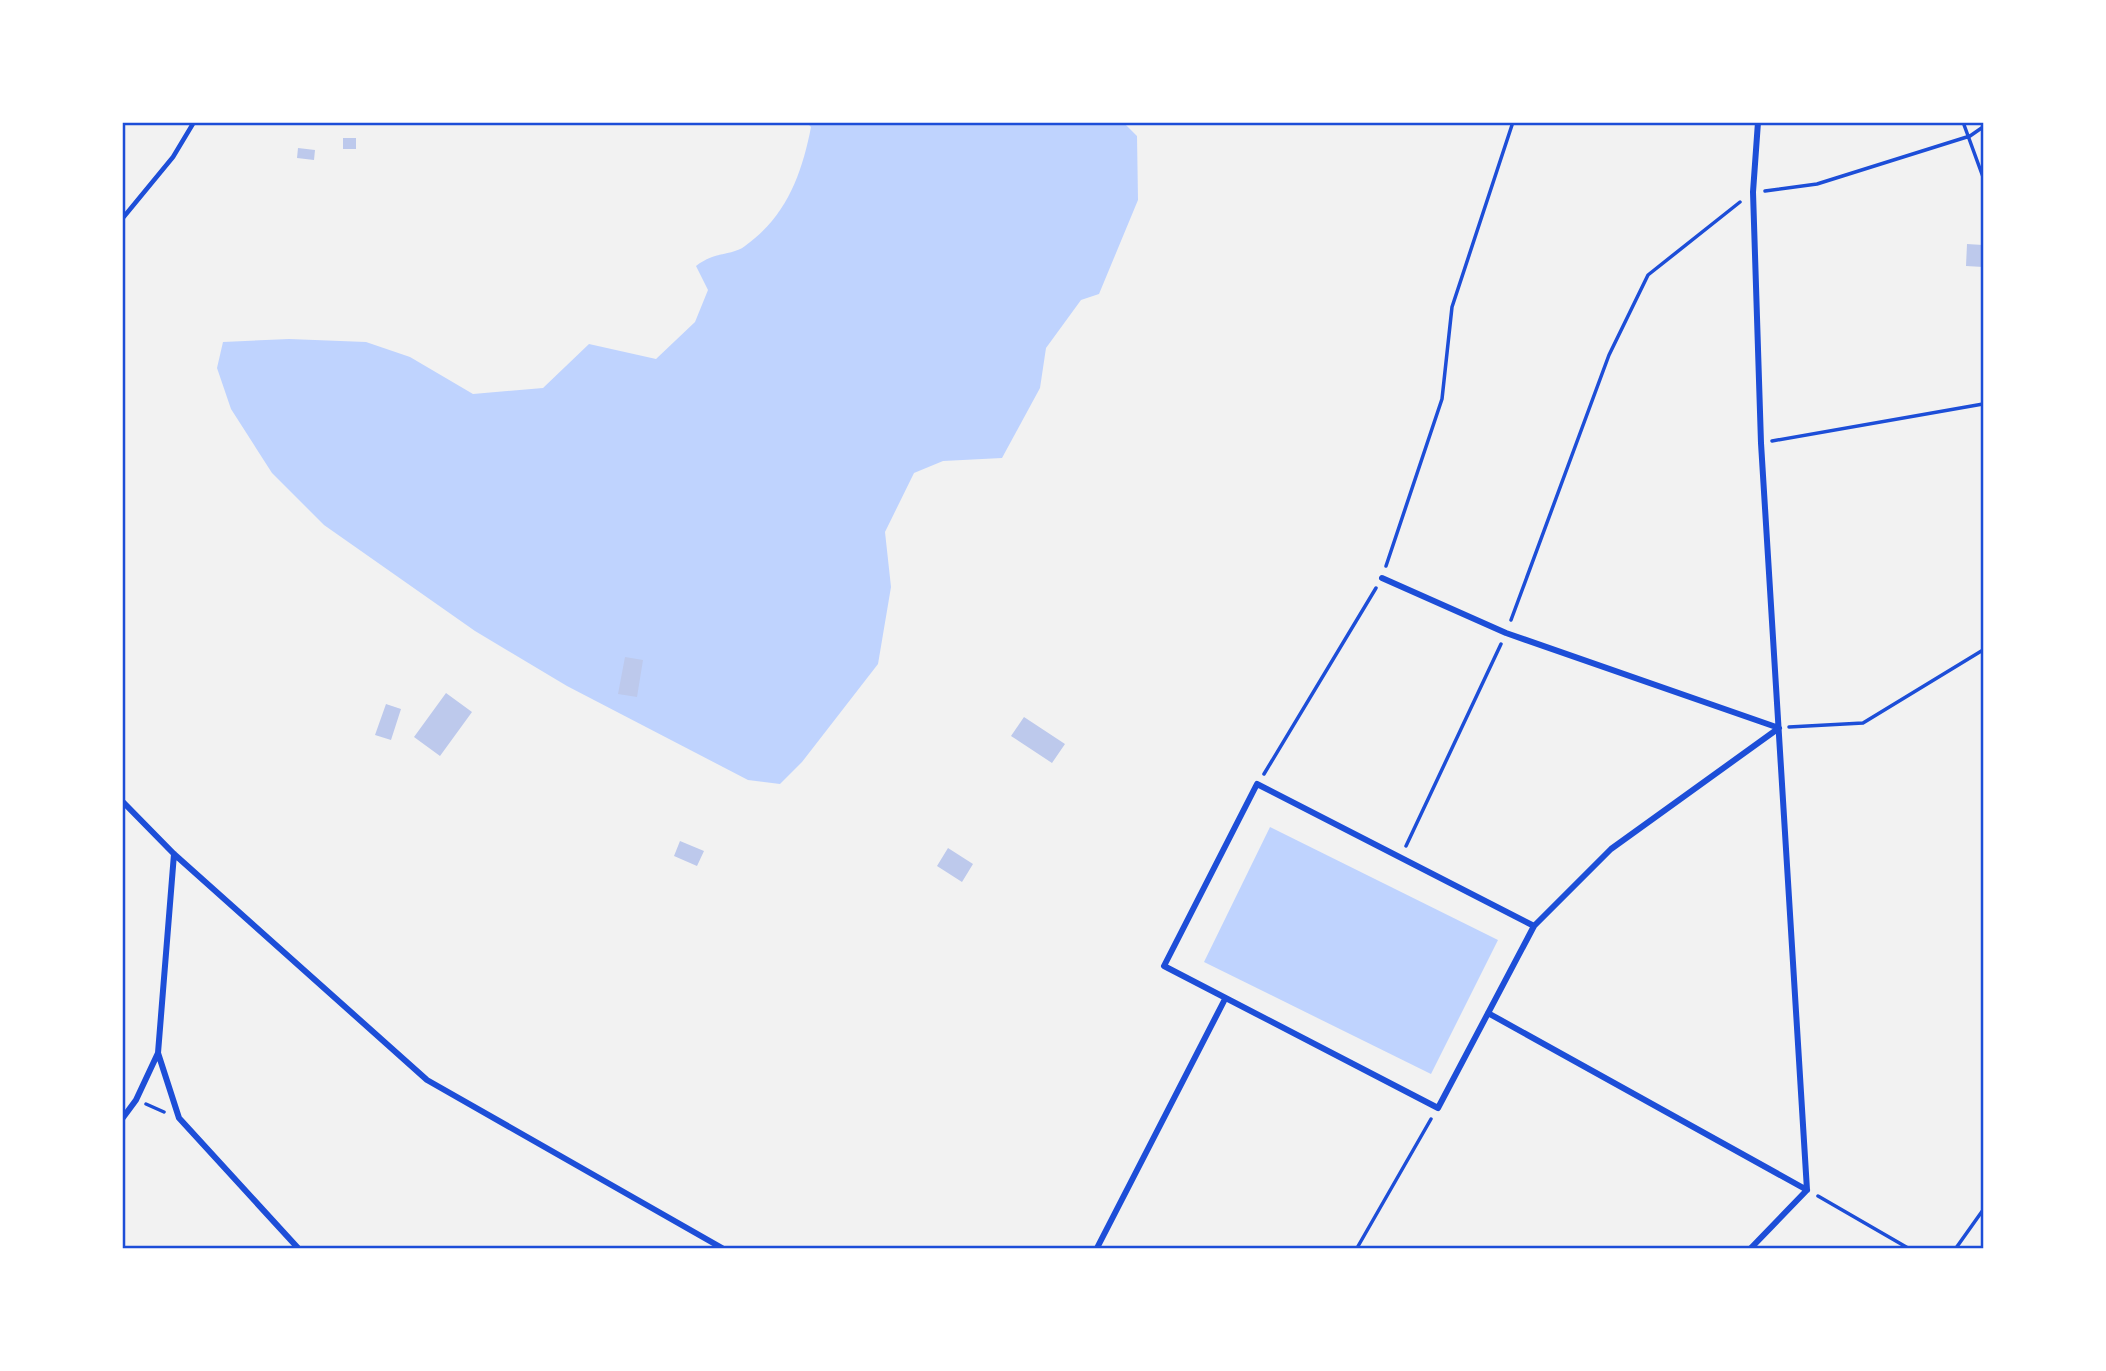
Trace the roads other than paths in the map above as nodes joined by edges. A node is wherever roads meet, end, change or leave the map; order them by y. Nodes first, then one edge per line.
1 (194, 122) edge
2 (1758, 122) edge
3 (122, 219) edge
4 (1382, 578) road end
5 (1779, 728) junction
6 (122, 801) edge
7 (174, 854) junction
8 (1534, 926) junction
9 (1225, 999) junction
10 (1488, 1013) junction
11 (158, 1053) junction
12 (122, 1119) edge
13 (1807, 1190) junction
14 (298, 1248) edge
15 (722, 1248) edge
16 (1097, 1248) edge
17 (1751, 1248) edge

1 - 3 lane
2 - 5 street
4 - 5 street
5 - 8 street
5 - 13 street
6 - 7 street
7 - 11 street
7 - 15 street
8 - 9 street
8 - 10 street
9 - 10 street
9 - 16 street
10 - 13 street
11 - 12 street
11 - 14 street
13 - 17 street

